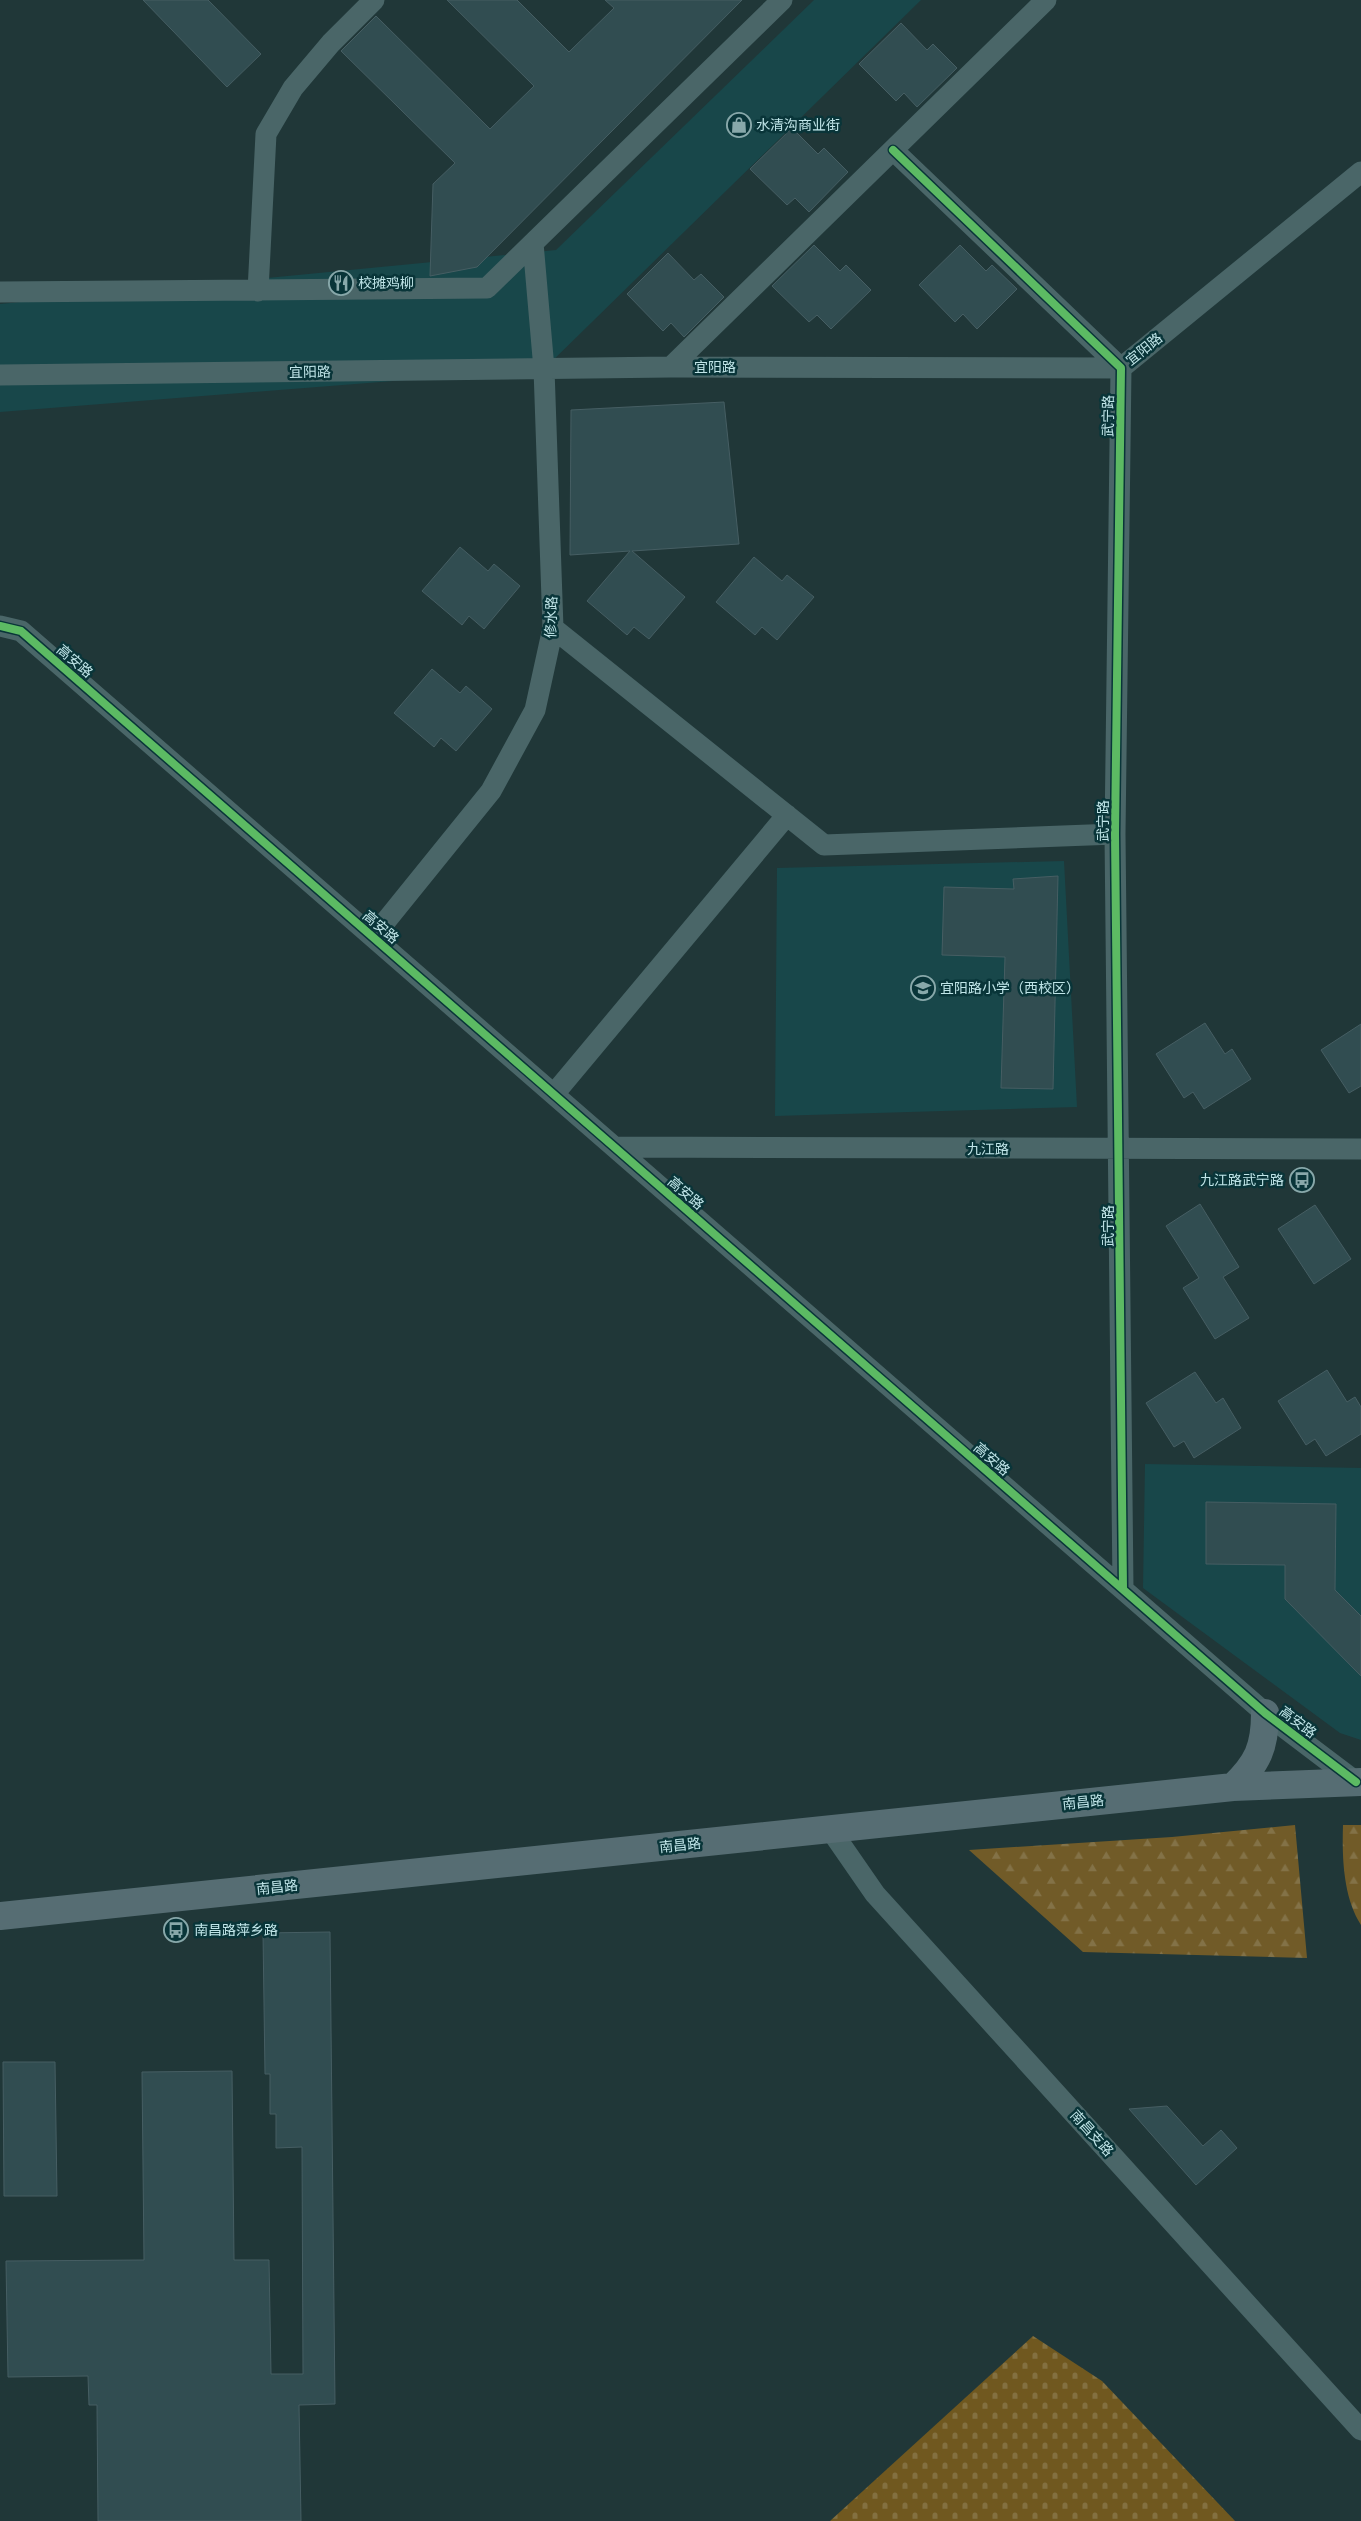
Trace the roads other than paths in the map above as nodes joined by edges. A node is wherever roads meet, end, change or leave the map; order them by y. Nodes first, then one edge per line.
1 (374, 0) edge
2 (782, 0) edge
3 (1046, 0) edge
4 (893, 150) junction
5 (1361, 172) edge
6 (533, 242) junction
7 (258, 290) junction
8 (0, 292) edge
9 (671, 367) junction
10 (1121, 368) junction
11 (544, 369) junction
12 (0, 375) edge
13 (0, 626) edge
14 (553, 628) junction
15 (786, 815) junction
16 (1115, 834) junction
17 (373, 937) junction
18 (554, 1094) junction
19 (615, 1148) junction
20 (1361, 1149) edge
21 (1120, 1150) junction
22 (1123, 1590) junction
23 (1265, 1713) junction
24 (1358, 1782) edge
25 (1233, 1787) junction
26 (830, 1829) junction
27 (0, 1916) edge
28 (1361, 2430) edge

1 - 7 street
2 - 6 street
3 - 4 street
4 - 9 street
4 - 10 street
5 - 10 street, 宜阳路
6 - 7 street
6 - 11 street, 修水路
7 - 8 street
9 - 10 street, 宜阳路
9 - 11 street, 宜阳路
10 - 16 street, 武宁路
11 - 12 street, 宜阳路
11 - 14 street, 修水路
13 - 17 street, 高安路
14 - 15 street
14 - 17 street, 修水路
15 - 16 street
15 - 18 street
16 - 21 street, 武宁路
17 - 18 street, 高安路
18 - 19 street, 高安路
19 - 21 street, 九江路
19 - 22 street, 高安路
20 - 21 street, 九江路
21 - 22 street, 武宁路
22 - 23 street, 高安路
23 - 24 street, 高安路
23 - 25 main road
24 - 25 main road, 南昌路
25 - 26 main road, 南昌路
26 - 27 main road, 南昌路
26 - 28 street, 南昌支路

